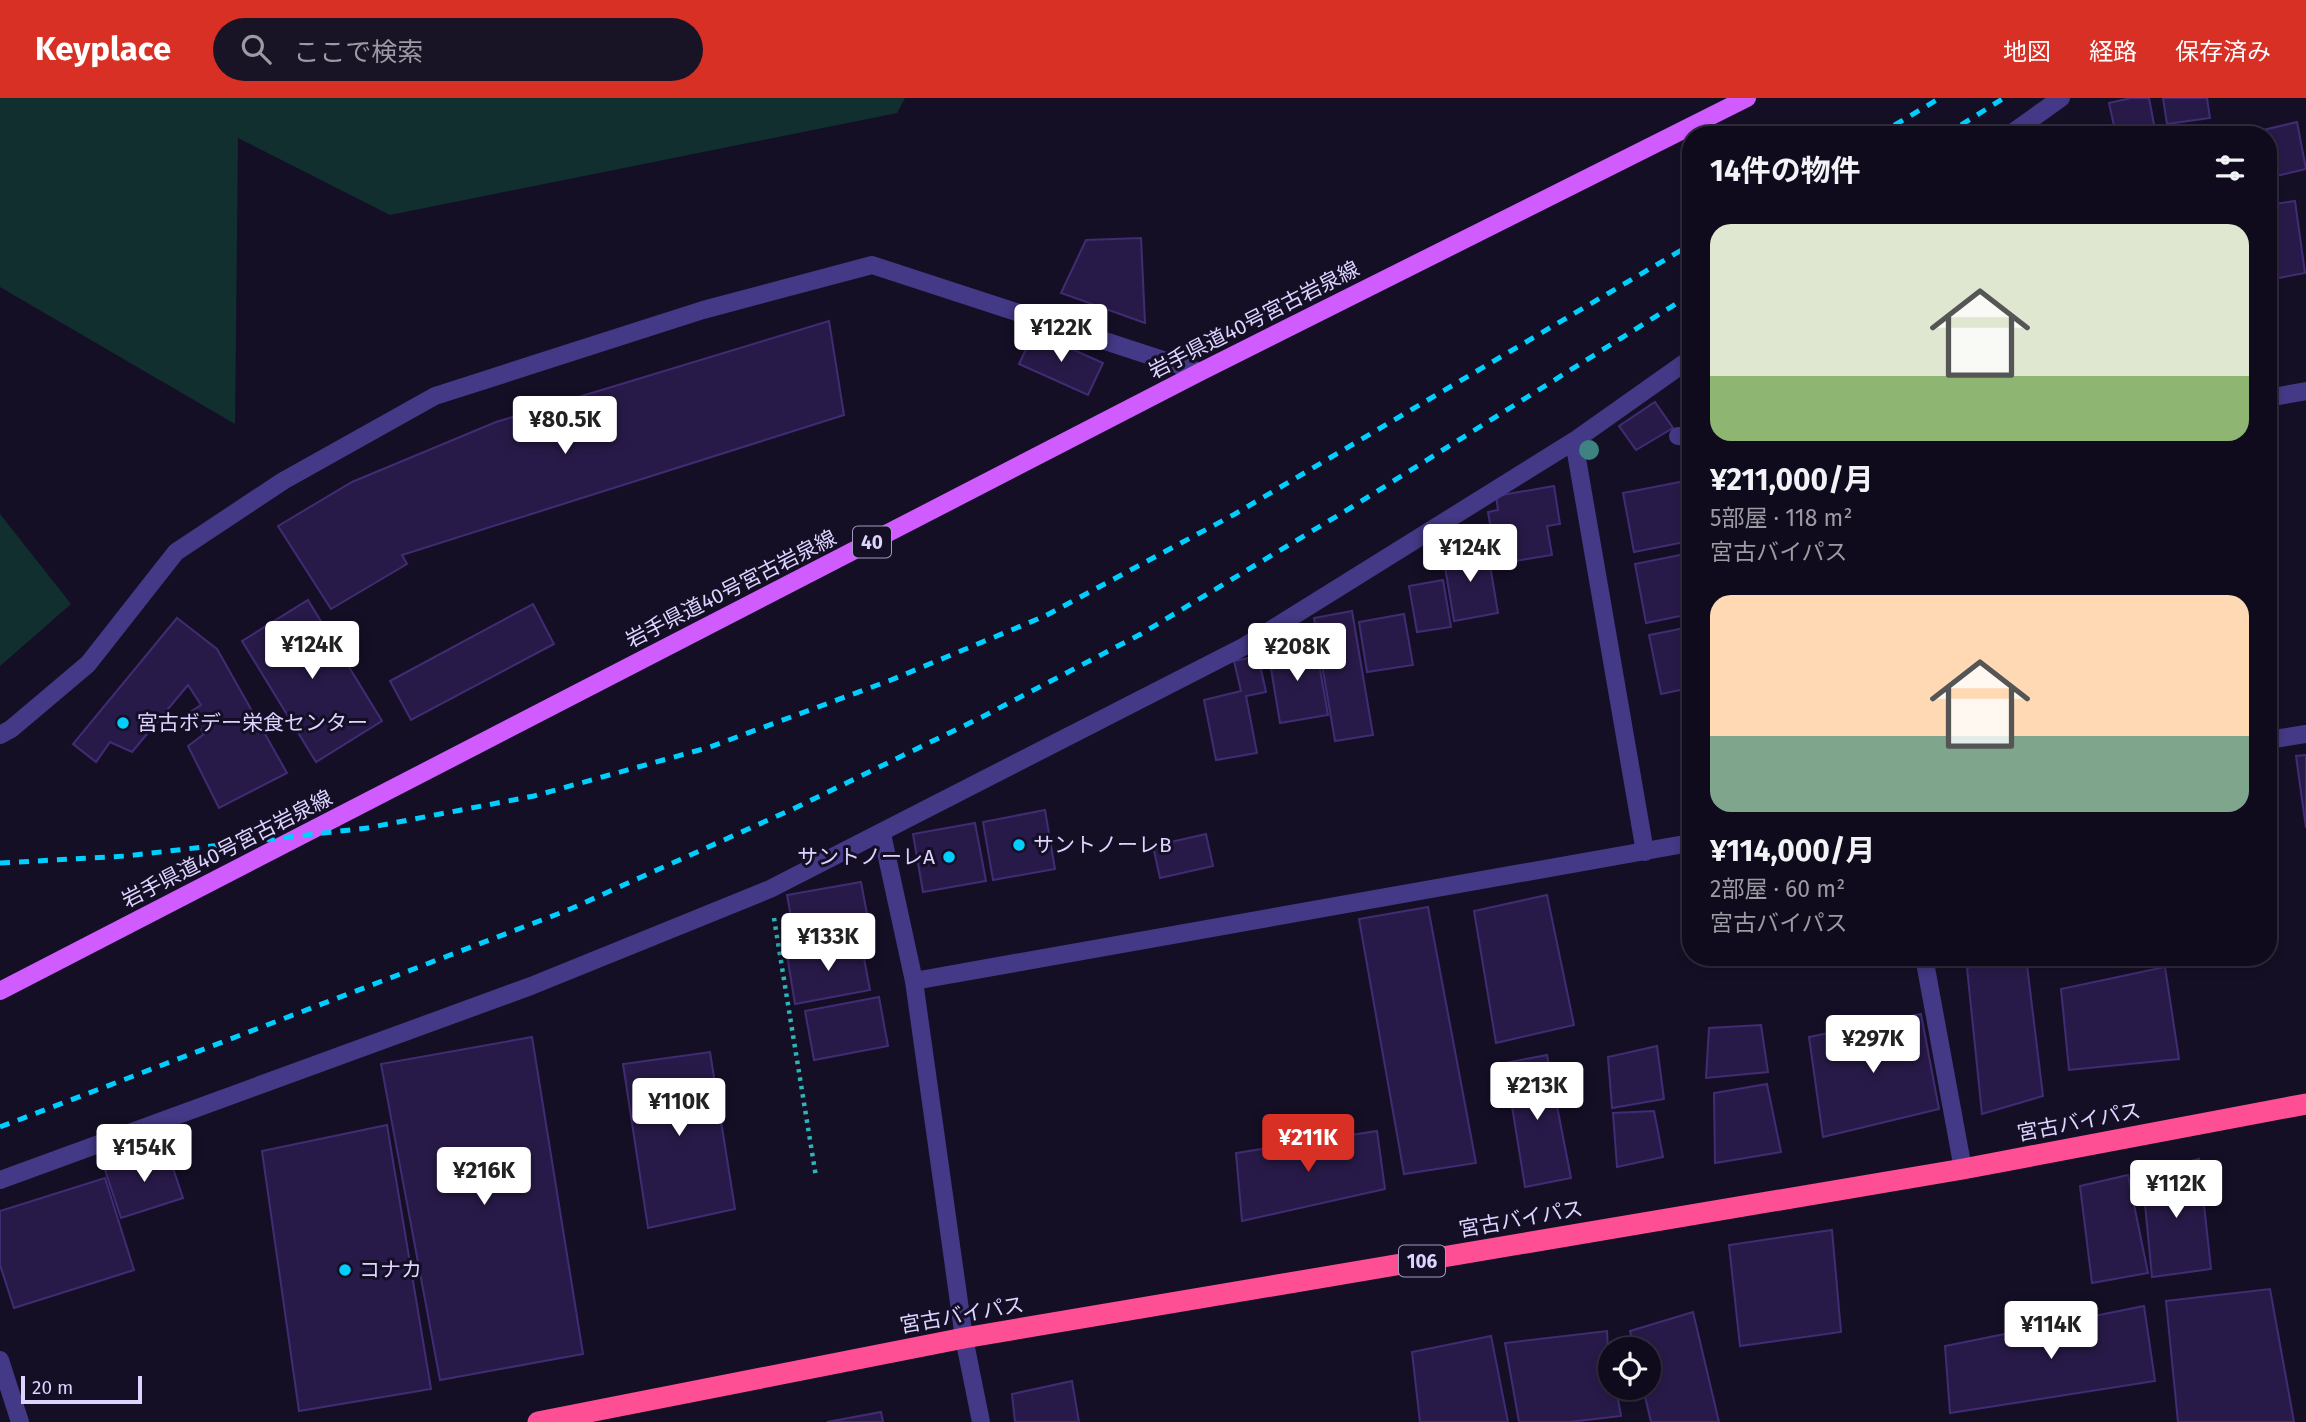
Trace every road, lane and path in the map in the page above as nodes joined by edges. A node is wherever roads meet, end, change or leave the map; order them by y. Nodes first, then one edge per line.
1 (1747, 98) edge
2 (2061, 98) edge
3 (1691, 126) edge
4 (2022, 126) edge
5 (1682, 131) edge
6 (1682, 365) edge
7 (1200, 372) junction
8 (2306, 391) edge
9 (2277, 396) edge
10 (1574, 441) junction
11 (2306, 734) edge
12 (0, 735) edge
13 (2277, 739) edge
14 (882, 834) junction
15 (1682, 845) edge
16 (1645, 852) junction
17 (770, 890) junction
18 (1926, 966) edge
19 (914, 981) junction
20 (0, 991) edge
21 (2306, 1104) edge
22 (1963, 1169) junction
23 (816, 1177) dead end
24 (0, 1180) edge
25 (964, 1338) junction
26 (0, 1360) edge
27 (20, 1422) edge
28 (538, 1422) edge
29 (981, 1422) edge

1 - 3 main road, 岩手県道40号宮古岩泉線 / 40
2 - 4 street
5 - 7 main road, 岩手県道40号宮古岩泉線 / 40
6 - 10 street
7 - 12 street
7 - 20 main road, 岩手県道40号宮古岩泉線 / 40
8 - 9 street
10 - 14 street
10 - 16 street
11 - 13 street
14 - 17 street
14 - 19 street
15 - 16 street
16 - 19 street
17 - 23 path
17 - 24 street
18 - 22 street
19 - 25 street
21 - 22 highway, 宮古バイパス / 106
22 - 25 highway, 宮古バイパス / 106
25 - 28 highway, 宮古バイパス / 106
25 - 29 street
26 - 27 street

